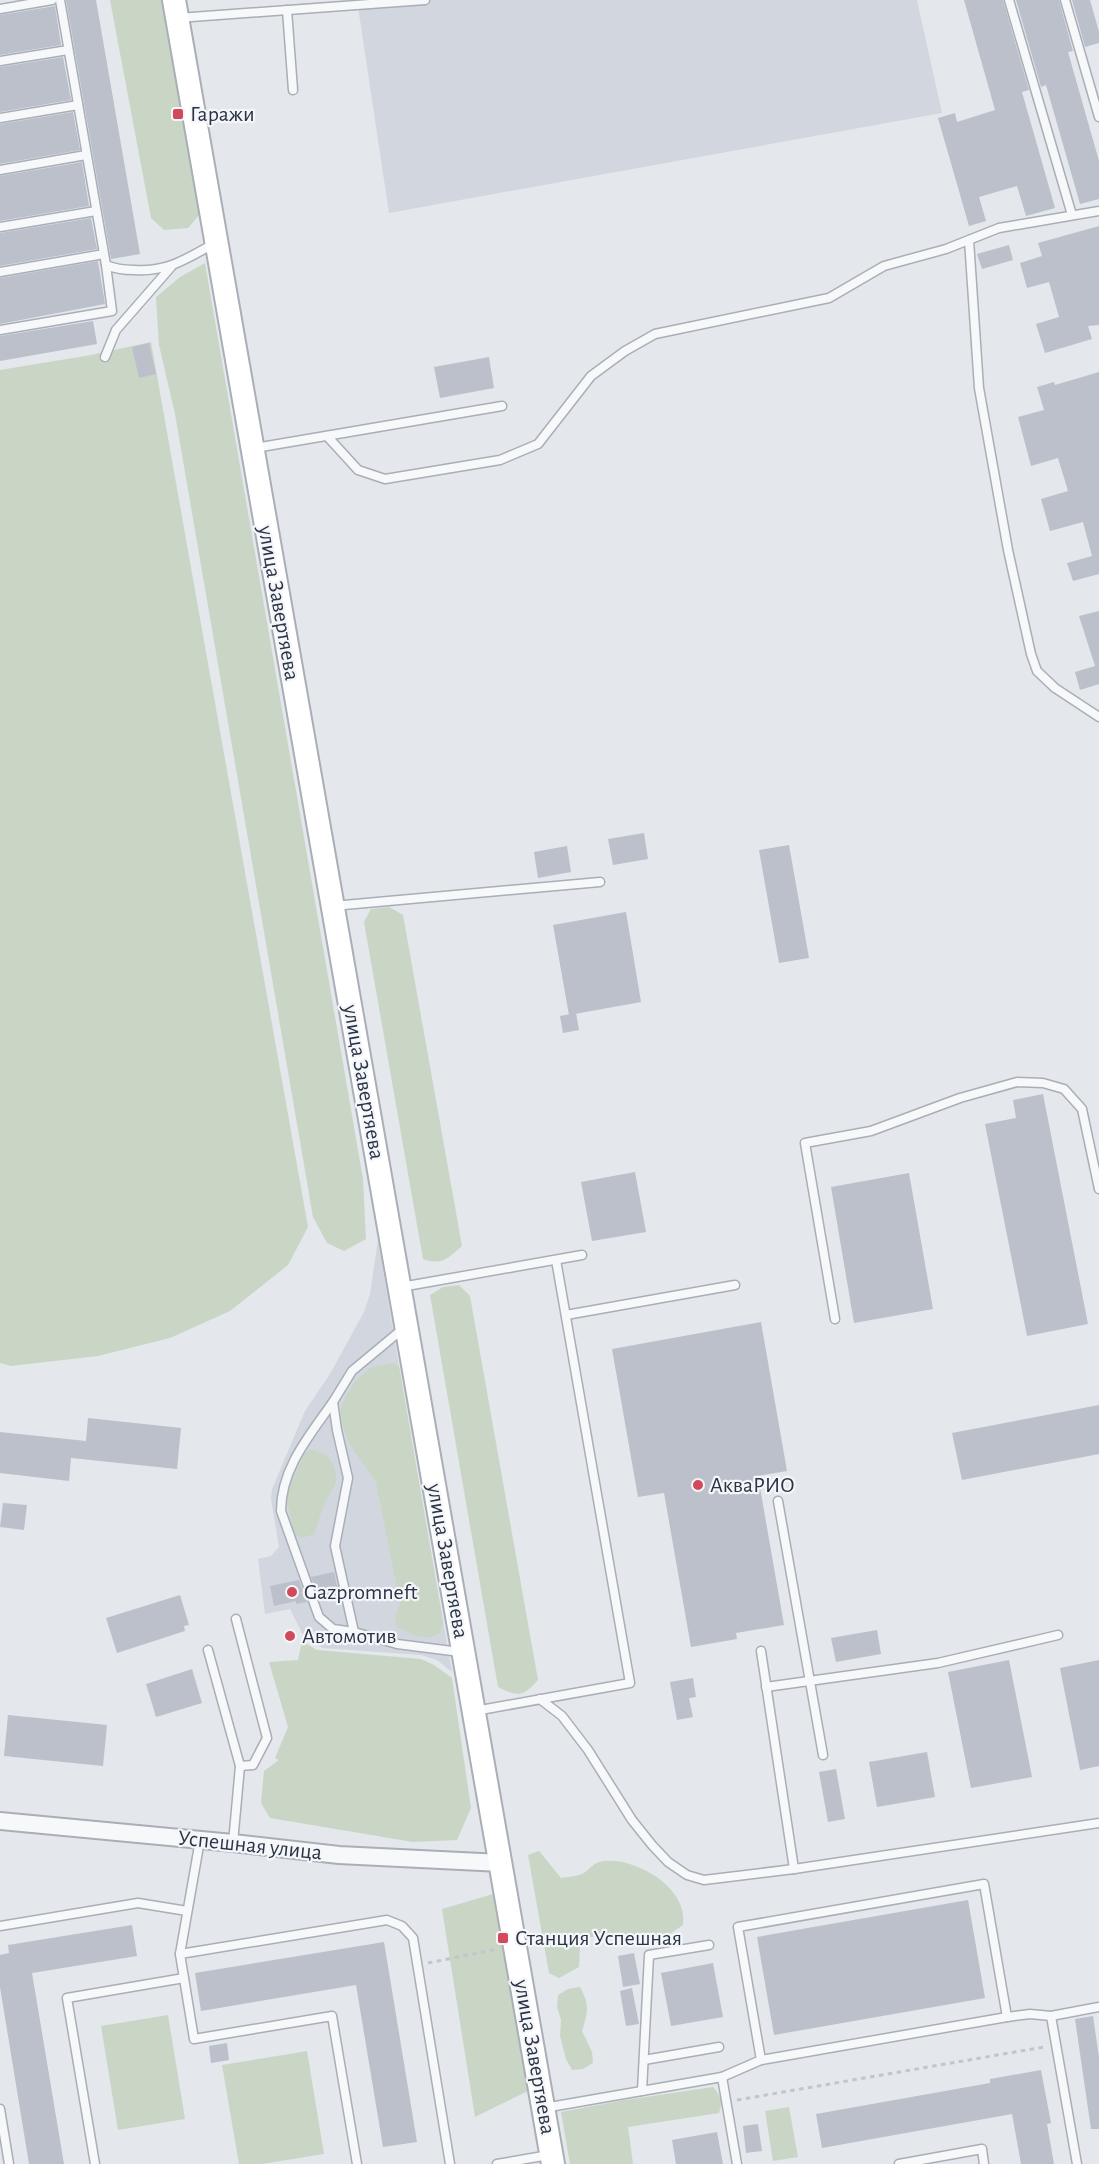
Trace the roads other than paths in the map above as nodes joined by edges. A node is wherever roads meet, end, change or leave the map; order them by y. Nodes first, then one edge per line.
1 (52, 0) edge
2 (60, 0) edge
3 (425, 0) edge
4 (1010, 0) edge
5 (1065, 0) edge
6 (332, 3) edge
7 (0, 9) edge
8 (176, 9) edge
9 (287, 10) junction
10 (68, 50) junction
11 (0, 62) edge
12 (293, 90) dead end
13 (78, 105) junction
14 (1099, 117) edge
15 (0, 118) edge
16 (86, 154) junction
17 (0, 170) edge
18 (96, 211) junction
19 (1099, 211) edge
20 (1072, 215) junction
21 (0, 227) edge
22 (969, 240) junction
23 (215, 243) junction
24 (104, 254) junction
25 (106, 265) junction
26 (171, 267) junction
27 (0, 272) edge
28 (0, 330) edge
29 (105, 357) dead end
30 (502, 406) dead end
31 (327, 436) junction
32 (252, 449) junction
33 (1099, 717) edge
34 (600, 882) dead end
35 (332, 906) junction
36 (1099, 1189) edge
37 (582, 1255) dead end
38 (556, 1260) junction
39 (735, 1285) dead end
40 (401, 1287) junction
41 (566, 1315) junction
42 (835, 1319) dead end
43 (408, 1325) junction
44 (333, 1402) junction
45 (778, 1501) dead end
46 (236, 1619) dead end
47 (354, 1632) junction
48 (1058, 1635) dead end
49 (208, 1650) dead end
50 (760, 1651) dead end
51 (464, 1652) junction
52 (810, 1682) junction
53 (766, 1687) junction
54 (540, 1699) junction
55 (474, 1711) junction
56 (823, 1755) dead end
57 (240, 1766) junction
58 (0, 1821) edge
59 (1099, 1823) edge
60 (200, 1840) junction
61 (233, 1843) junction
62 (501, 1863) junction
63 (794, 1869) junction
64 (187, 1911) junction
65 (0, 1926) edge
66 (709, 1945) dead end
67 (180, 1954) junction
68 (184, 1978) junction
69 (1099, 2007) edge
70 (1051, 2016) junction
71 (1007, 2017) junction
72 (719, 2047) dead end
73 (644, 2060) junction
74 (761, 2060) junction
75 (722, 2077) junction
76 (642, 2091) junction
77 (544, 2108) junction
78 (0, 2109) edge
79 (552, 2160) edge
80 (9, 2164) edge
81 (95, 2164) edge
82 (357, 2164) edge
83 (450, 2164) edge
84 (497, 2164) edge
85 (737, 2164) edge
86 (899, 2164) edge
87 (984, 2164) edge
88 (1077, 2164) edge

1 - 7 lane
2 - 10 lane
3 - 6 lane
4 - 20 lane
5 - 14 lane
6 - 9 lane
8 - 9 lane
8 - 23 main road, улица Завертяева
9 - 12 lane
10 - 11 lane
10 - 13 lane
13 - 15 lane
13 - 16 lane
16 - 17 lane
16 - 18 lane
18 - 21 lane
18 - 24 lane
19 - 20 lane
20 - 22 lane
22 - 31 lane
22 - 33 lane
23 - 26 lane
23 - 32 main road, улица Завертяева
24 - 25 lane
24 - 27 lane
25 - 26 lane
25 - 28 lane
26 - 29 lane
30 - 31 lane
31 - 32 lane
32 - 35 main road, улица Завертяева
34 - 35 lane
35 - 40 main road, улица Завертяева
36 - 42 lane
37 - 38 lane
38 - 40 lane
38 - 41 lane
39 - 41 lane
40 - 43 main road, улица Завертяева
41 - 54 lane
43 - 44 lane
43 - 51 main road, улица Завертяева
44 - 47 lane
44 - 47 lane
45 - 52 lane
46 - 57 lane
47 - 51 lane
48 - 52 lane
49 - 57 lane
50 - 53 lane
51 - 55 main road, улица Завертяева
52 - 53 lane
52 - 56 lane
53 - 63 lane
54 - 55 lane
54 - 63 lane
55 - 62 main road, улица Завертяева
57 - 61 lane
58 - 60 street, Успешная улица
59 - 63 lane
60 - 61 street, Успешная улица
60 - 64 lane
61 - 62 street, Успешная улица
62 - 77 main road, улица Завертяева
64 - 65 lane
64 - 67 lane
66 - 73 lane
67 - 68 lane
67 - 83 lane
68 - 81 lane
68 - 82 lane
69 - 70 lane
70 - 71 lane
70 - 88 lane
71 - 74 lane
71 - 74 lane
72 - 73 lane
73 - 76 lane
74 - 75 lane
75 - 76 lane
75 - 85 lane
76 - 77 lane
77 - 79 main road, улица Завертяева
78 - 80 lane
79 - 84 lane
86 - 87 lane

